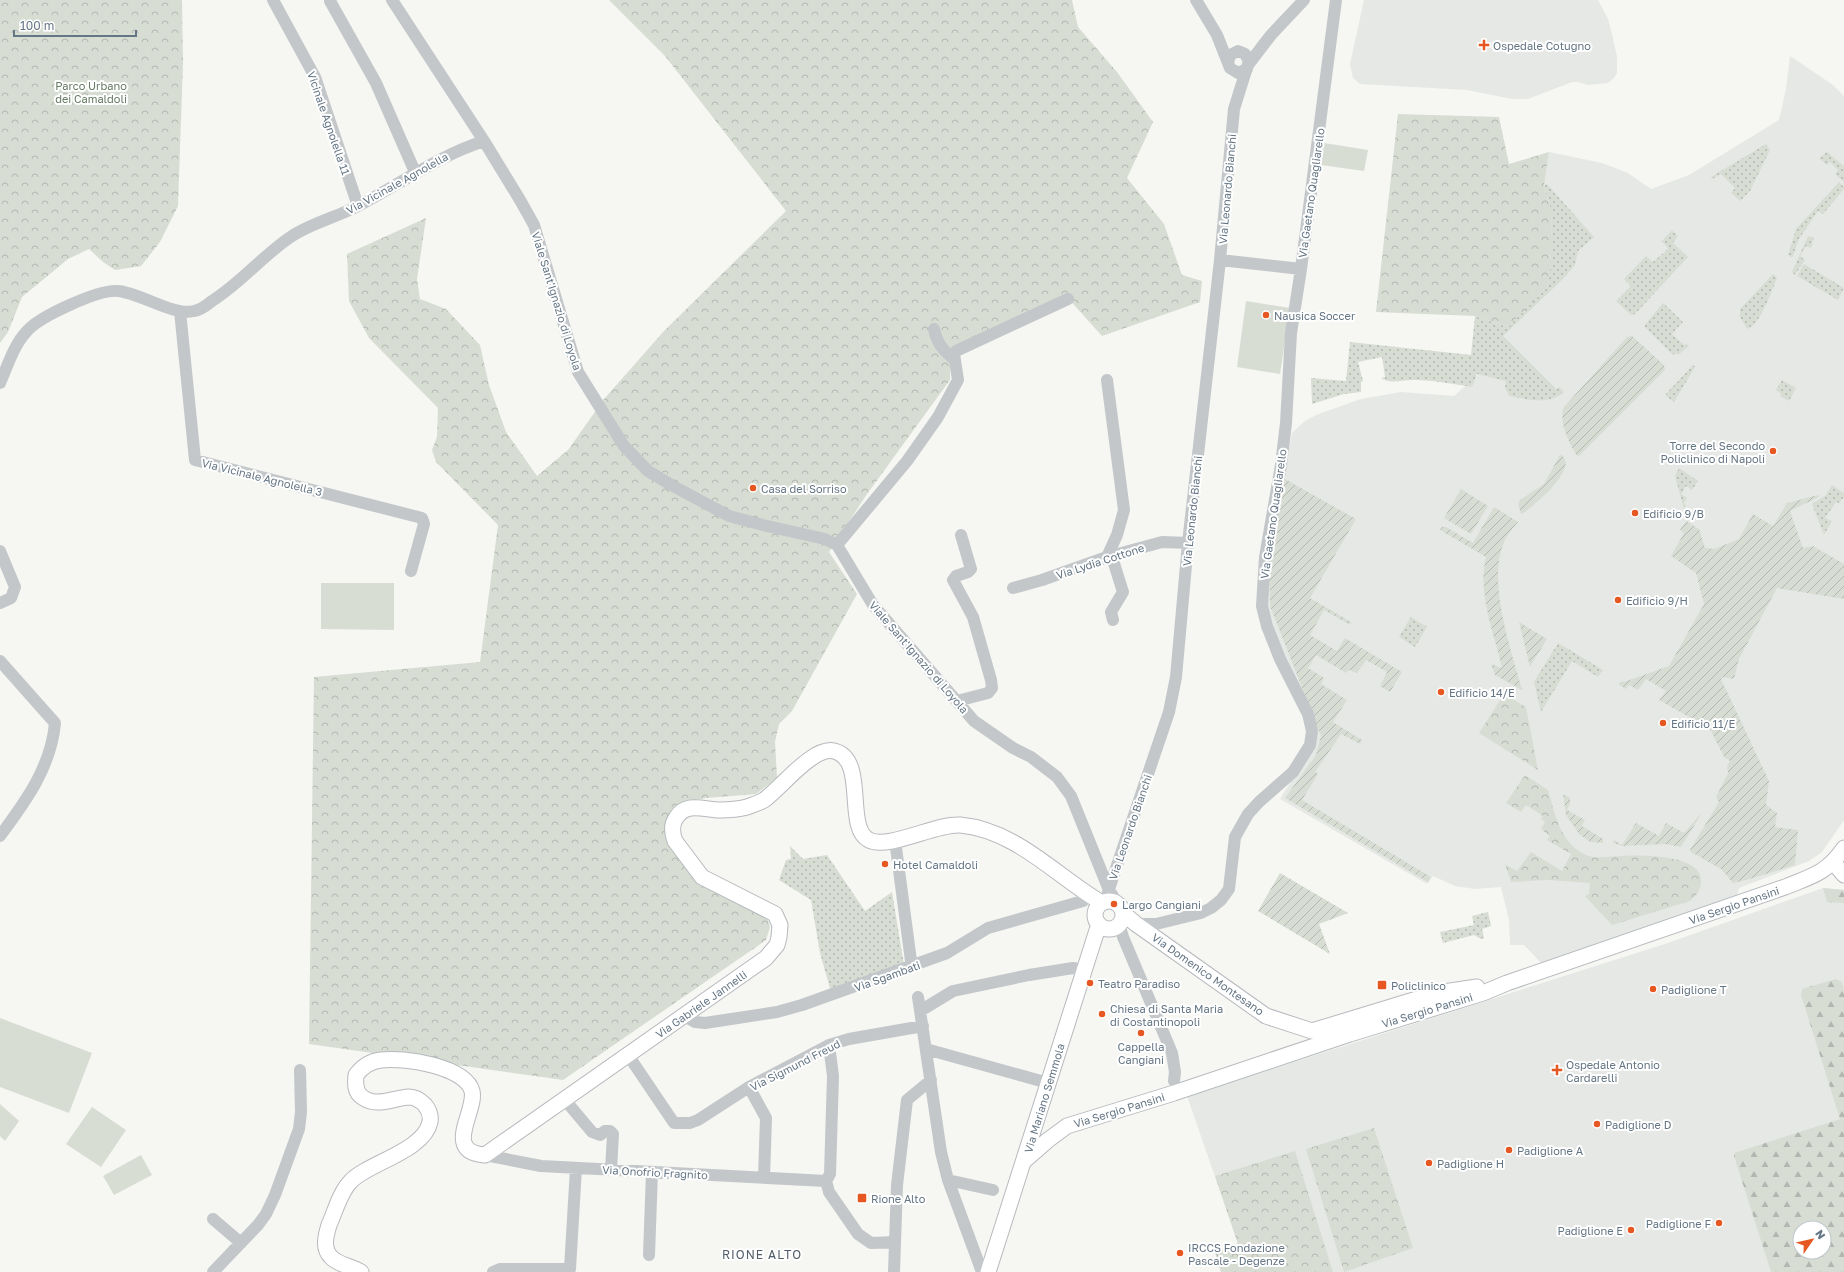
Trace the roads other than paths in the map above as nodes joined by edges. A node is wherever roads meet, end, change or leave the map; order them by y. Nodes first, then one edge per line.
1 (273, 0) edge
2 (392, 0) edge
3 (1196, 0) edge
4 (1304, 0) edge
5 (1336, 0) edge
6 (330, 1) dead end
7 (1217, 35) junction
8 (1271, 35) junction
9 (1240, 52) junction
10 (1229, 66) junction
11 (1248, 67) junction
12 (1234, 109) junction
13 (484, 140) junction
14 (415, 172) junction
15 (358, 206) junction
16 (1220, 260) junction
17 (1301, 269) junction
18 (1068, 299) dead end
19 (180, 311) junction
20 (934, 329) dead end
21 (956, 360) junction
22 (1108, 380) dead end
23 (0, 383) edge
24 (961, 535) dead end
25 (1188, 543) junction
26 (837, 545) junction
27 (0, 551) edge
28 (1110, 557) junction
29 (411, 571) dead end
30 (1013, 588) dead end
31 (0, 603) edge
32 (1113, 620) dead end
33 (2, 666) edge
34 (957, 702) junction
35 (0, 836) edge
36 (895, 840) junction
37 (1844, 848) edge
38 (1834, 863) junction
39 (1844, 875) edge
40 (1084, 897) junction
41 (1109, 909) junction
42 (1136, 924) junction
43 (911, 960) dead end
44 (1084, 970) junction
45 (1507, 982) junction
46 (918, 997) dead end
47 (920, 1011) junction
48 (685, 1016) junction
49 (923, 1026) junction
50 (829, 1045) junction
51 (926, 1050) junction
52 (628, 1055) junction
53 (300, 1070) dead end
54 (931, 1080) junction
55 (1174, 1081) dead end
56 (1048, 1083) junction
57 (749, 1087) junction
58 (565, 1100) junction
59 (485, 1155) junction
60 (1025, 1160) junction
61 (576, 1168) junction
62 (611, 1170) junction
63 (652, 1172) junction
64 (764, 1178) junction
65 (948, 1180) junction
66 (826, 1181) junction
67 (992, 1190) dead end
68 (212, 1219) dead end
69 (895, 1242) junction
70 (241, 1243) junction
71 (649, 1254) dead end
72 (570, 1271) edge
73 (213, 1272) edge
74 (360, 1272) edge
75 (493, 1272) edge
76 (894, 1272) edge
77 (982, 1272) edge
78 (988, 1272) edge

1 - 15 street, Vicinale Agnolella 11
2 - 13 street, Viale Sant'Ignazio di Loyola
3 - 7 street
4 - 8 street
5 - 17 street, Via Gaetano Quagliarello
6 - 14 street
7 - 9 street
7 - 10 street, Via Leonardo Bianchi
8 - 9 street
8 - 11 street, Via Leonardo Bianchi
9 - 10 street
9 - 11 street
10 - 11 street
10 - 12 street, Via Leonardo Bianchi
11 - 12 street, Via Leonardo Bianchi
12 - 16 street, Via Leonardo Bianchi
13 - 14 street, Via Vicinale Agnolella
13 - 26 street, Viale Sant'Ignazio di Loyola
14 - 15 street, Via Vicinale Agnolella
15 - 19 street, Via Vicinale Agnolella
16 - 17 street
16 - 25 street, Via Leonardo Bianchi
17 - 42 street, Via Gaetano Quagliarello
18 - 21 street
19 - 23 street, Via Vicinale Agnolella
19 - 29 street, Via Vicinale Agnolella 3
20 - 21 street
21 - 26 street
22 - 28 street
24 - 34 street
25 - 28 street, Via Lydia Cottone
25 - 41 street, Via Leonardo Bianchi
26 - 34 street, Viale Sant'Ignazio di Loyola
27 - 31 street
28 - 30 street, Via Lydia Cottone
28 - 32 street
33 - 35 street
34 - 41 street, Viale Sant'Ignazio di Loyola
36 - 40 main road, Via Gabriele Jannelli
36 - 43 street
36 - 48 main road, Via Gabriele Jannelli
37 - 38 main road
38 - 39 main road
38 - 45 main road, Via Sergio Pansini
40 - 41 main road, Via Gabriele Jannelli
40 - 48 street, Via Sgambati
41 - 42 main road, Via Domenico Montesano
41 - 44 main road, Via Mariano Semmola
41 - 55 street, Viale Sant'Ignazio di Loyola
42 - 45 main road, Via Domenico Montesano
44 - 47 street
44 - 56 main road, Via Mariano Semmola
45 - 60 main road, Via Sergio Pansini
46 - 47 street
47 - 49 street
48 - 52 main road, Via Gabriele Jannelli
49 - 50 street, Via Sigmund Freud
49 - 51 street
50 - 57 street, Via Sigmund Freud
50 - 66 street
51 - 54 street
51 - 56 street
52 - 57 street, Via Sigmund Freud
52 - 58 main road, Via Gabriele Jannelli
53 - 70 street
54 - 65 street
54 - 69 street
56 - 60 main road, Via Mariano Semmola
57 - 64 street
58 - 59 main road, Via Gabriele Jannelli
58 - 62 street
59 - 61 street, Via Onofrio Fragnito
59 - 74 main road
60 - 78 main road, Via Mariano Semmola
61 - 62 street, Via Onofrio Fragnito
61 - 72 street
62 - 63 street, Via Onofrio Fragnito
63 - 64 street, Via Onofrio Fragnito
63 - 71 street
64 - 66 street, Via Onofrio Fragnito
65 - 67 street
65 - 77 street
66 - 69 street
68 - 70 street
69 - 76 street
70 - 73 street
72 - 75 street

